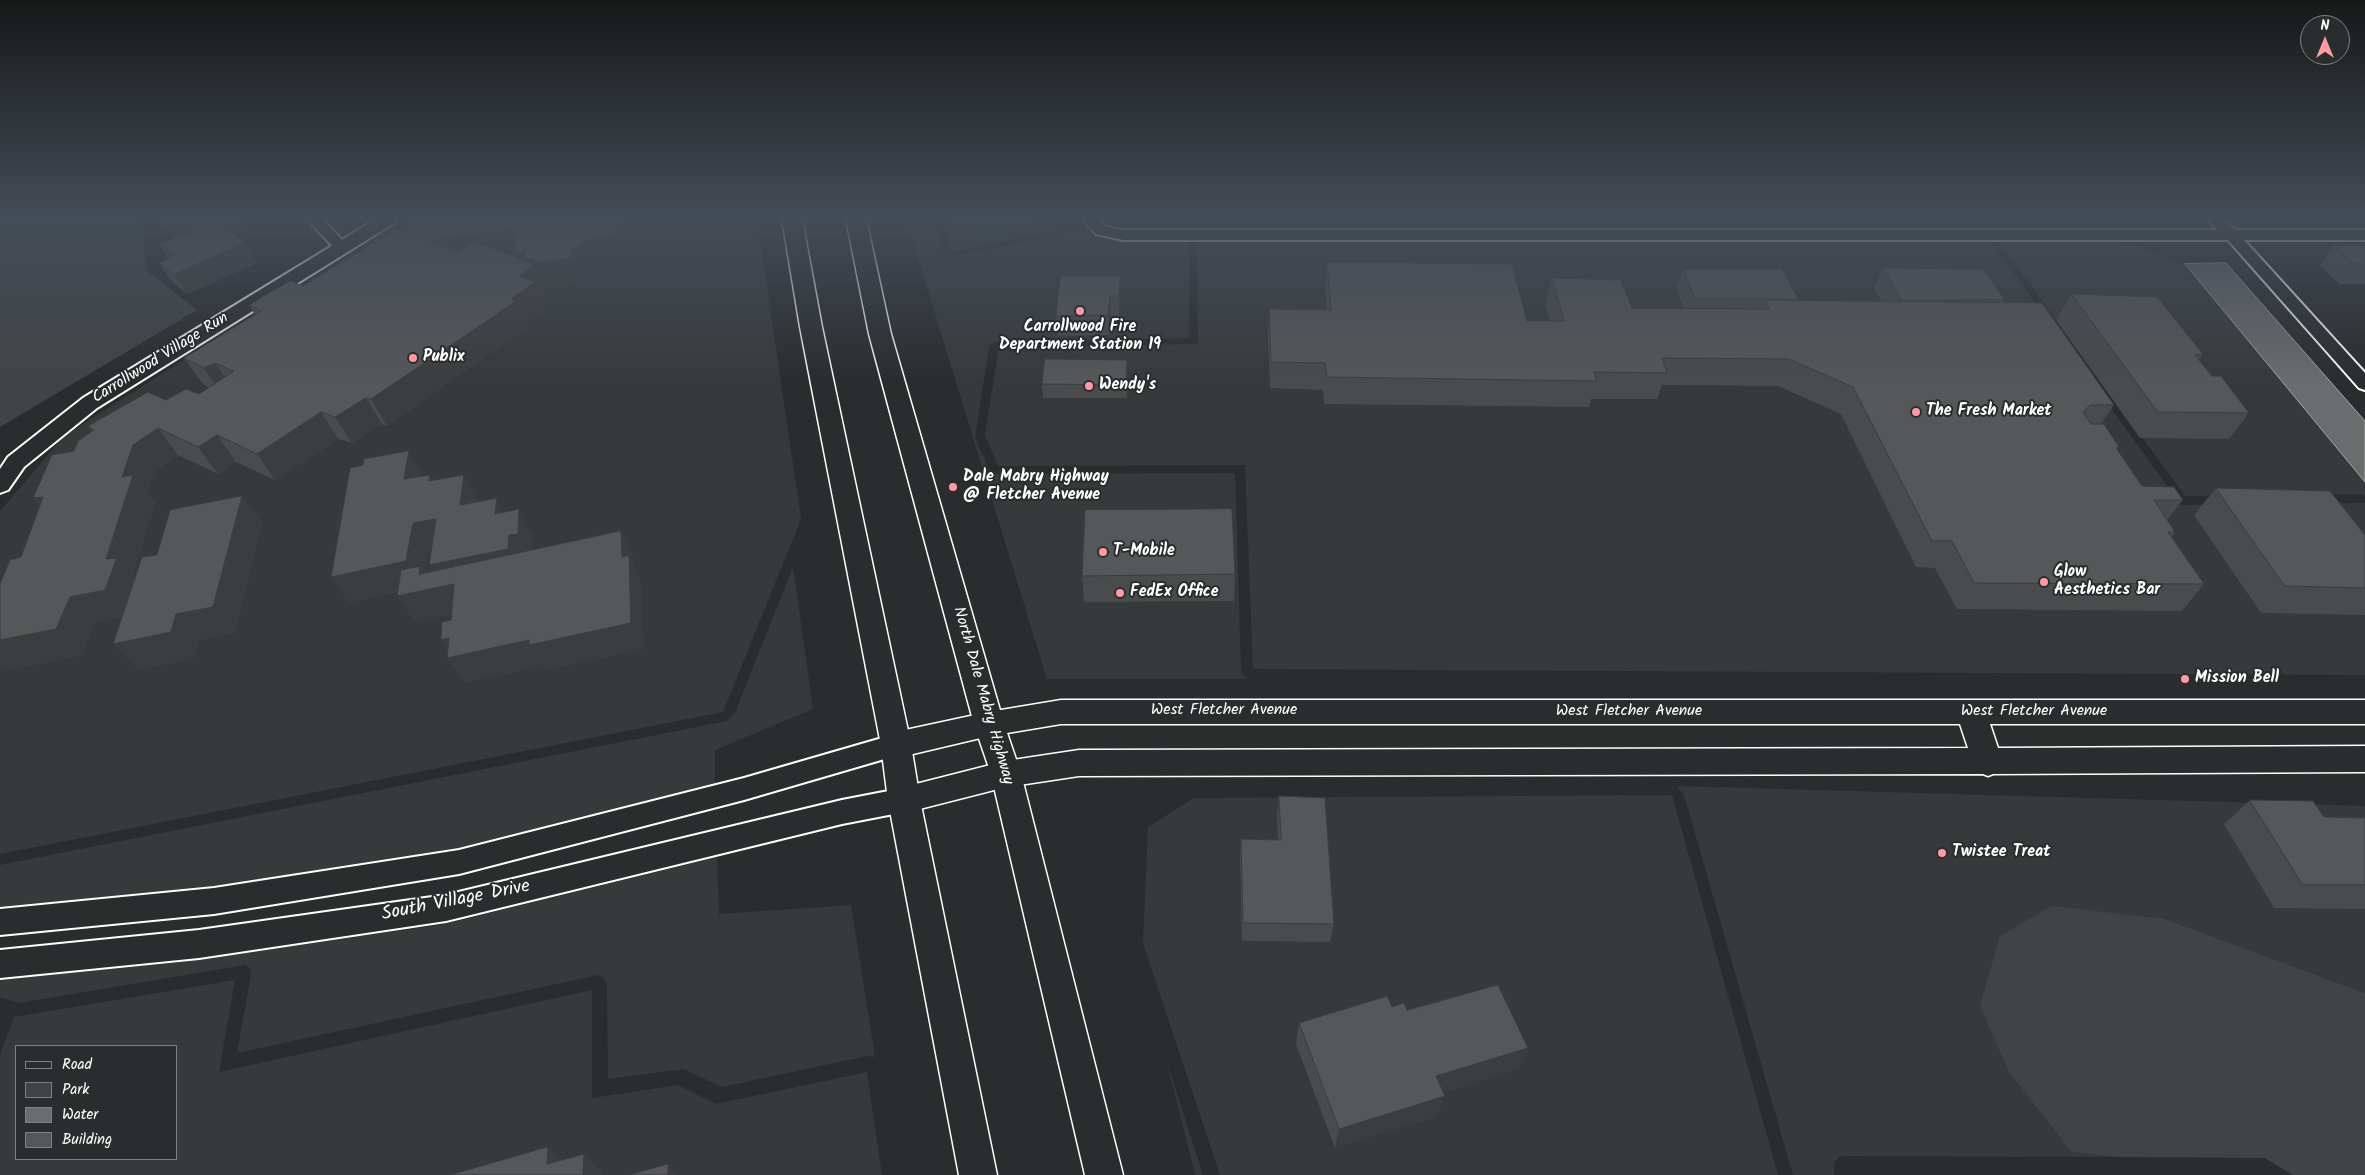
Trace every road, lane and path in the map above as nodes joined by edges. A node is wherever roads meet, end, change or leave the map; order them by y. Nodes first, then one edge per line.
1 (300, 274) edge
2 (802, 274) edge
3 (868, 274) edge
4 (2267, 274) edge
5 (2365, 384) edge
6 (0, 485) edge
7 (1970, 712) junction
8 (2365, 712) edge
9 (989, 724) junction
10 (896, 745) junction
11 (2365, 759) edge
12 (1988, 763) junction
13 (1006, 774) junction
14 (904, 800) junction
15 (0, 922) edge
16 (0, 964) edge
17 (978, 1175) edge
18 (1104, 1175) edge

1 - 6 street, Carrollwood Village Run
2 - 10 main road
3 - 9 main road, North Dale Mabry Highway
4 - 5 street
7 - 8 main road, West Fletcher Avenue
7 - 9 main road, West Fletcher Avenue
7 - 12 main road
9 - 10 main road, West Fletcher Avenue
9 - 13 main road, North Dale Mabry Highway
10 - 14 main road
10 - 15 street
11 - 12 main road
12 - 13 main road
13 - 14 main road
13 - 18 main road, North Dale Mabry Highway
14 - 16 street, South Village Drive
14 - 17 main road

